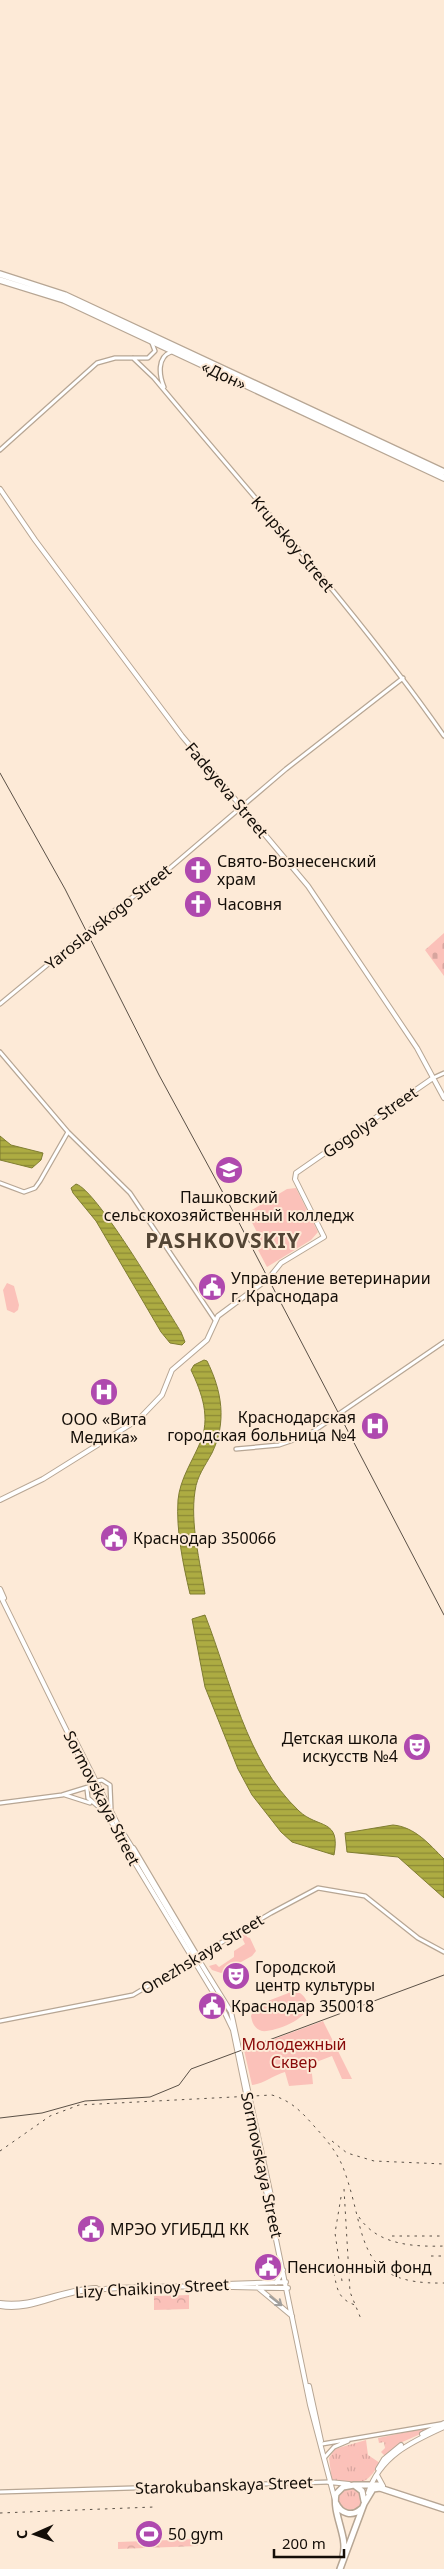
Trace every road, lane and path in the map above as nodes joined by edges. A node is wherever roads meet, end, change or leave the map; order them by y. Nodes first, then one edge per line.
1 (0, 274) edge
2 (0, 280) edge
3 (139, 335) junction
4 (174, 352) junction
5 (133, 358) junction
6 (153, 358) junction
7 (160, 363) junction
8 (147, 370) junction
9 (161, 372) junction
10 (154, 378) junction
11 (168, 394) junction
12 (0, 450) edge
13 (444, 472) edge
14 (444, 478) edge
15 (0, 489) edge
16 (403, 678) junction
17 (444, 736) edge
18 (241, 807) junction
19 (0, 1004) edge
20 (0, 1052) edge
21 (444, 1073) edge
22 (433, 1078) junction
23 (444, 1098) edge
24 (68, 1132) junction
25 (0, 1183) edge
26 (215, 1320) junction
27 (444, 1342) edge
28 (236, 1449) dead end
29 (0, 1500) edge
30 (0, 1589) edge
31 (0, 1595) edge
32 (94, 1781) junction
33 (88, 1787) junction
34 (62, 1795) junction
35 (111, 1798) junction
36 (0, 1803) edge
37 (105, 1803) junction
38 (95, 1804) junction
39 (111, 1812) junction
40 (113, 1824) junction
41 (133, 1849) joint
42 (444, 1952) edge
43 (195, 1958) junction
44 (0, 2021) edge
45 (284, 2269) junction
46 (287, 2282) junction
47 (276, 2283) junction
48 (257, 2287) junction
49 (288, 2288) junction
50 (0, 2304) edge
51 (293, 2317) junction
52 (443, 2425) edge
53 (432, 2427) junction
54 (351, 2440) junction
55 (322, 2444) junction
56 (325, 2457) junction
57 (377, 2474) junction
58 (330, 2482) junction
59 (351, 2485) junction
60 (363, 2485) junction
61 (371, 2485) junction
62 (383, 2486) junction
63 (0, 2492) edge
64 (368, 2493) junction
65 (336, 2503) junction
66 (364, 2504) junction
67 (444, 2507) edge
68 (351, 2541) junction
69 (343, 2542) junction
70 (339, 2569) edge

1 - 13 highway, «Дон»
2 - 3 highway, «Дон»
3 - 4 highway, «Дон»
3 - 6 street
4 - 7 street
4 - 14 highway, «Дон»
5 - 6 street
5 - 8 street, Krupskoy Street
5 - 12 street
6 - 7 street
6 - 8 street
7 - 9 street
8 - 10 street, Krupskoy Street
9 - 10 street
9 - 11 street
10 - 11 street, Krupskoy Street
11 - 16 street, Krupskoy Street
15 - 18 main road, Fadeyeva Street
16 - 17 street, Krupskoy Street
16 - 18 street, Yaroslavskogo Street
18 - 19 street, Yaroslavskogo Street
18 - 22 main road, Fadeyeva Street
20 - 24 street
21 - 22 street, Gogolya Street
22 - 23 main road, Fadeyeva Street
22 - 26 main road, Gogolya Street
24 - 25 street
24 - 26 street
26 - 29 main road
27 - 28 street
30 - 32 main road, Sormovskaya Street
31 - 32 main road, Sormovskaya Street
32 - 33 street
32 - 35 street
32 - 37 main road, Sormovskaya Street
33 - 34 street
33 - 38 street
34 - 36 street
34 - 38 street
35 - 37 street
35 - 39 street
37 - 38 street
37 - 39 main road, Sormovskaya Street
37 - 40 main road, Sormovskaya Street
38 - 40 street
39 - 41 main road, Sormovskaya Street
40 - 43 main road, Sormovskaya Street
41 - 43 highway, Sormovskaya Street
42 - 43 street, Onezhskaya Street
43 - 44 street, Onezhskaya Street
43 - 45 main road, Sormovskaya Street
43 - 46 main road, Sormovskaya Street
45 - 46 main road, Sormovskaya Street
45 - 47 main road
46 - 47 main road, Lizy Chaikinoy Street
46 - 49 main road, Sormovskaya Street
47 - 50 main road, Lizy Chaikinoy Street
48 - 49 main road, Lizy Chaikinoy Street
48 - 50 main road, Lizy Chaikinoy Street
48 -> 51 main road
49 - 51 main road, Sormovskaya Street
49 - 55 main road, Sormovskaya Street
51 - 58 main road, Sormovskaya Street
52 - 53 main road
52 - 57 main road
53 - 54 street
53 - 60 main road
54 - 55 street
54 - 56 street
55 - 56 main road, Sormovskaya Street
56 - 58 main road, Sormovskaya Street
57 - 61 main road
57 - 62 main road
58 - 59 main road, Starokubanskaya Street
58 - 63 street, Starokubanskaya Street
58 - 65 main road, Sormovskaya Street
59 - 60 main road, Starokubanskaya Street
59 - 65 main road
59 - 66 main road
60 - 61 main road, Starokubanskaya Street
61 - 62 main road, Starokubanskaya Street
61 - 64 main road
62 - 67 main road, Starokubanskaya Street
64 - 66 main road
64 - 67 main road, Starokubanskaya Street
65 - 66 main road
65 - 69 main road, Sormovskaya Street
66 - 68 main road
68 - 69 main road
68 - 70 main road
69 - 70 main road, Sormovskaya Street

